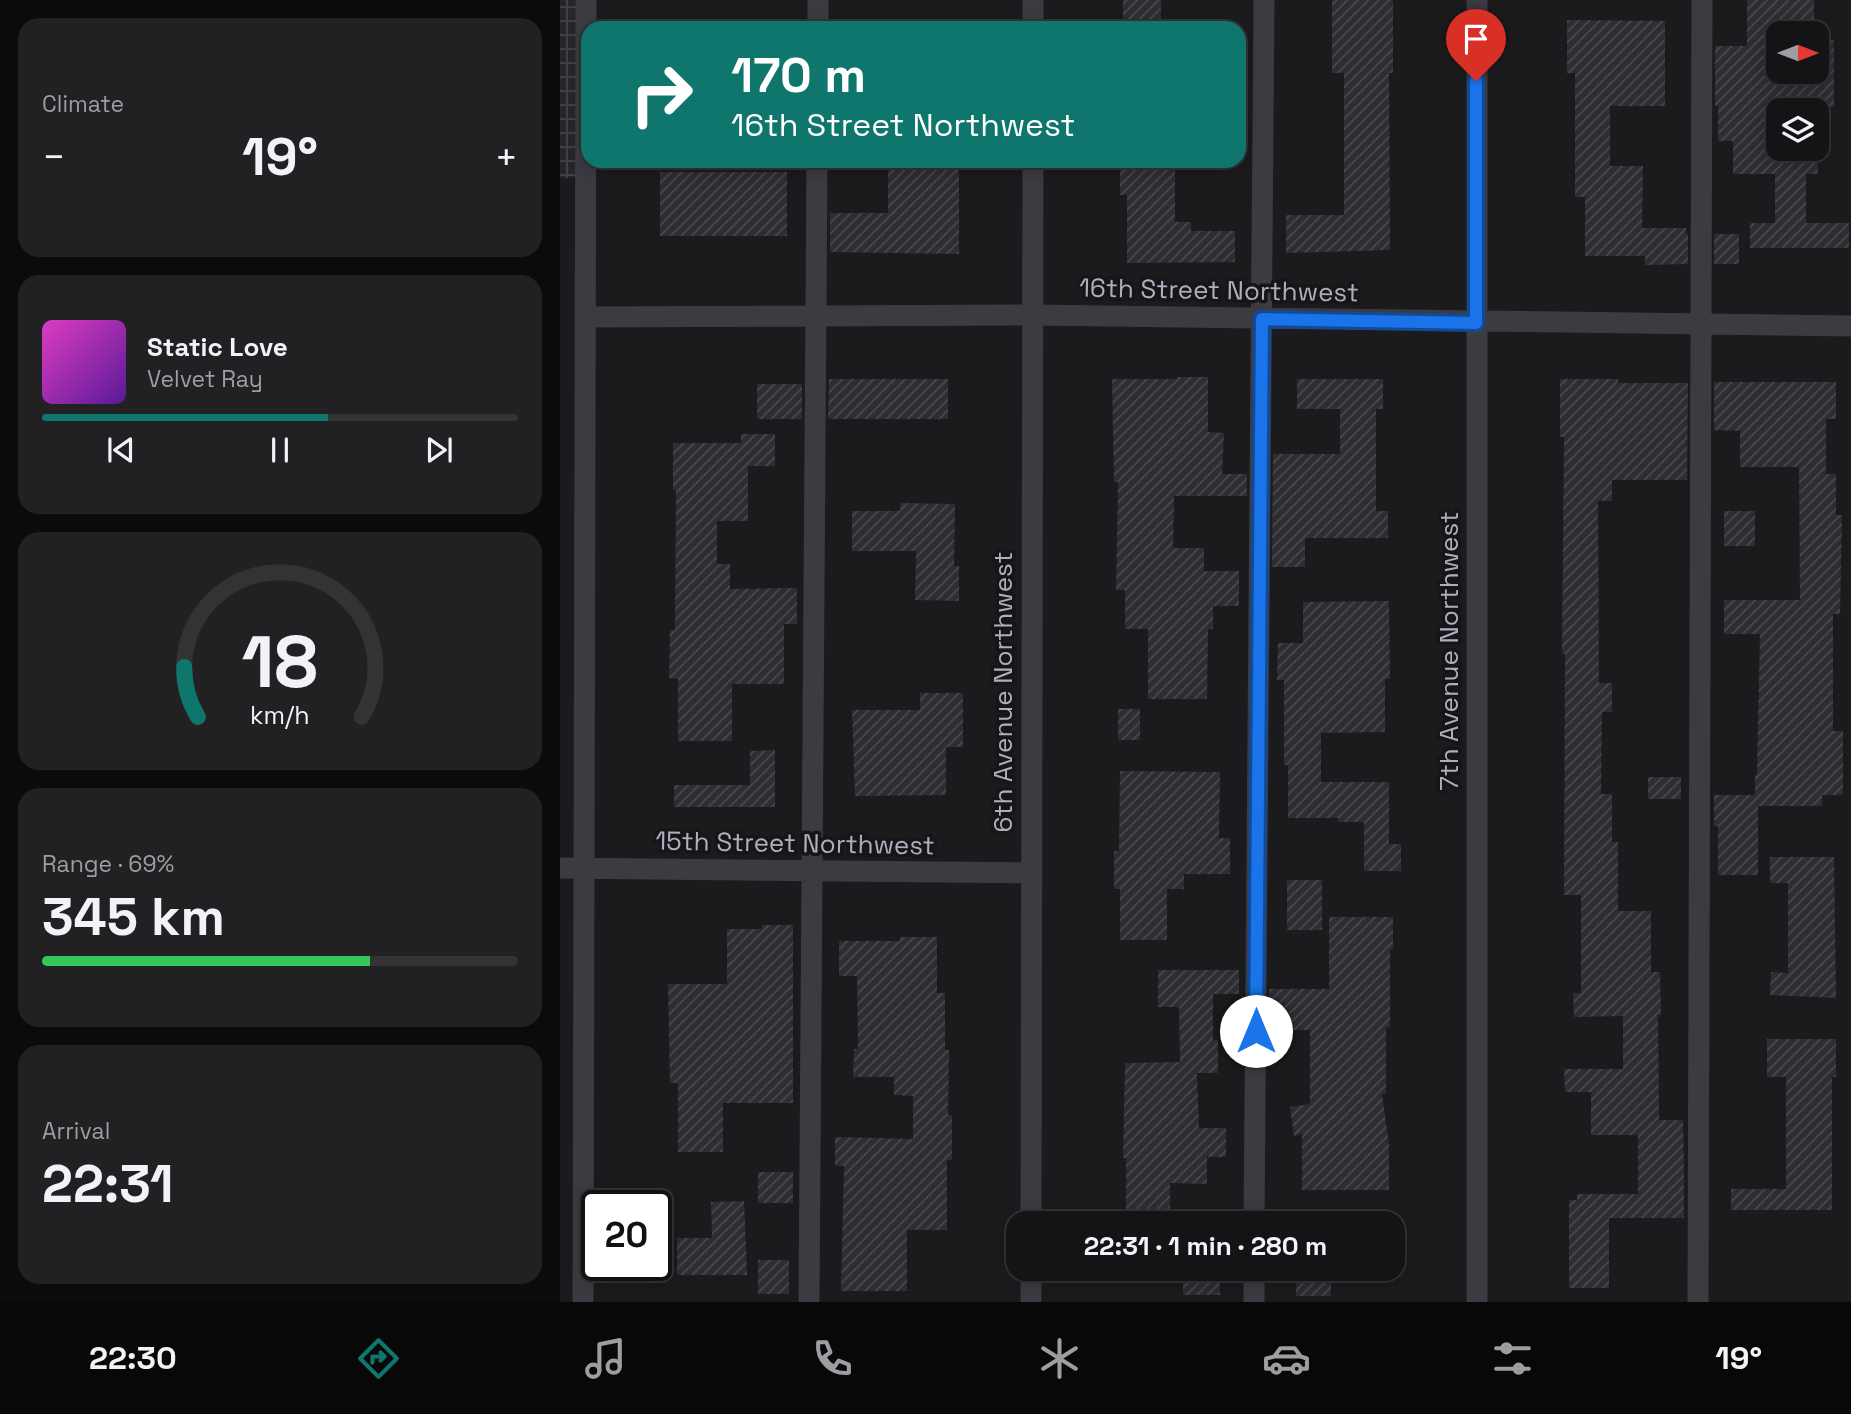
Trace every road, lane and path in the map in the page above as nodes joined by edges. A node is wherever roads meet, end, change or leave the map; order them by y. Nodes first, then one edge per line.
1 (586, 0) edge
2 (818, 0) edge
3 (1032, 0) edge
4 (1264, 0) edge
5 (1476, 0) edge
6 (1702, 0) edge
7 (586, 21) edge
8 (818, 21) edge
9 (1033, 21) edge
10 (585, 168) edge
11 (817, 168) edge
12 (1033, 168) edge
13 (1034, 315) junction
14 (817, 316) junction
15 (585, 317) junction
16 (1262, 319) junction
17 (1476, 323) junction
18 (1702, 325) junction
19 (1851, 327) edge
20 (560, 868) edge
21 (583, 869) junction
22 (812, 871) junction
23 (1030, 873) junction
24 (1031, 1211) edge
25 (1254, 1211) edge
26 (1031, 1281) edge
27 (1254, 1281) edge
28 (583, 1302) edge
29 (809, 1302) edge
30 (1031, 1302) edge
31 (1254, 1302) edge
32 (1477, 1302) edge
33 (1698, 1302) edge

1 - 7 street
2 - 8 street
3 - 9 street
4 - 16 street
5 - 17 street, 7th Avenue Northwest
6 - 18 street
10 - 15 street
11 - 14 street
12 - 13 street, 6th Avenue Northwest
13 - 14 street, 16th Street Northwest
13 - 16 street, 16th Street Northwest
13 - 23 street, 6th Avenue Northwest
14 - 15 street, 16th Street Northwest
14 - 22 street
15 - 21 street
16 - 17 street, 16th Street Northwest
16 - 25 street
17 - 18 street, 16th Street Northwest
17 - 32 street, 7th Avenue Northwest
18 - 19 street, 16th Street Northwest
18 - 33 street
20 - 21 street, 15th Street Northwest
21 - 22 street, 15th Street Northwest
21 - 28 street
22 - 23 street, 15th Street Northwest
22 - 29 street
23 - 24 street, 6th Avenue Northwest
26 - 30 street
27 - 31 street

